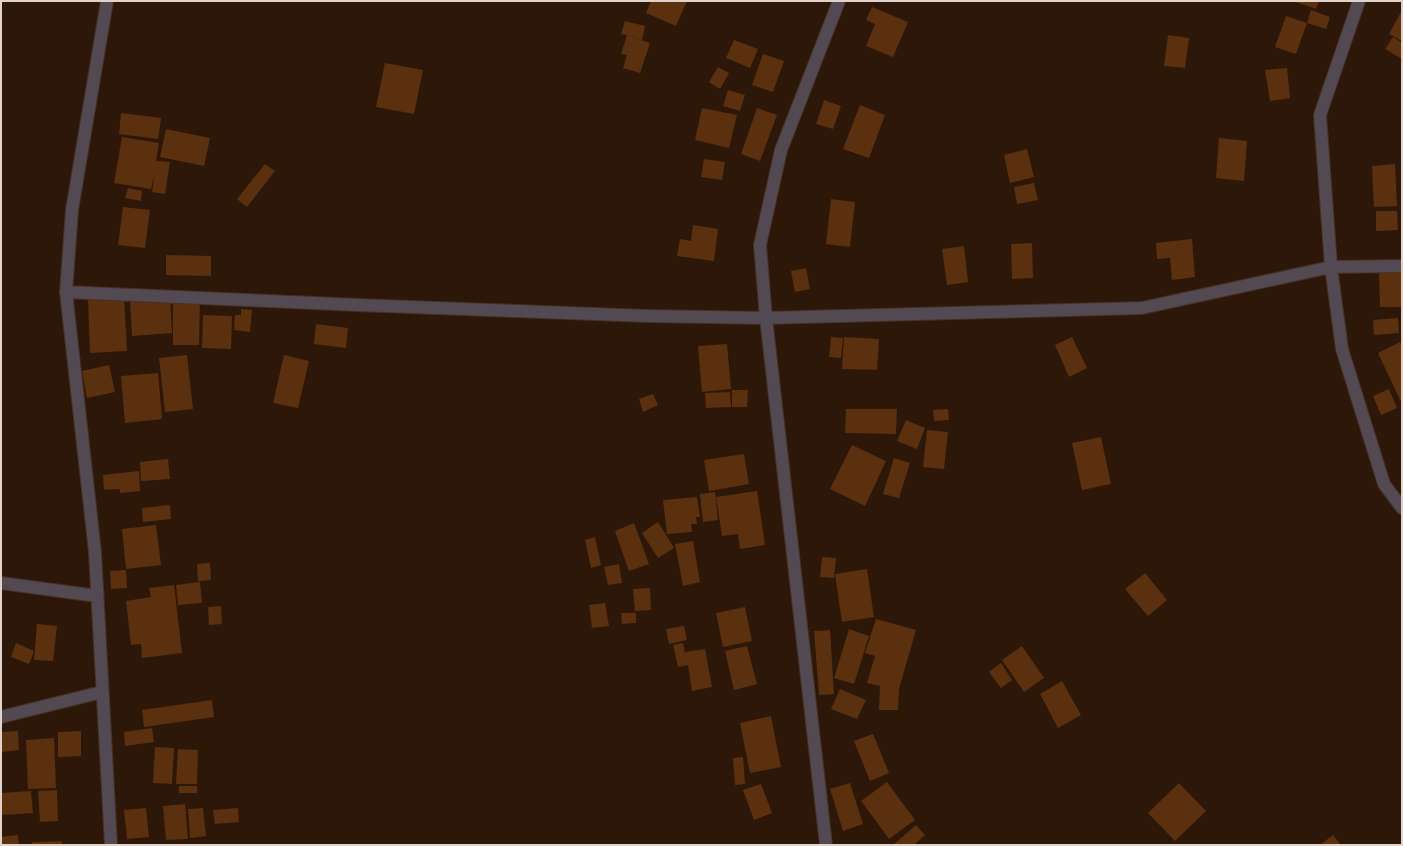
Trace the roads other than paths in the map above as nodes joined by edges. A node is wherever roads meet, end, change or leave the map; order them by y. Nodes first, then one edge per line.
1 (107, 1) edge
2 (839, 1) edge
3 (1359, 1) edge
4 (1402, 266) edge
5 (1331, 267) junction
6 (66, 292) junction
7 (766, 318) junction
8 (1402, 508) edge
9 (1, 583) edge
10 (97, 596) junction
11 (102, 692) junction
12 (1, 717) edge
13 (111, 845) edge
14 (826, 845) edge

1 - 6 street
2 - 7 street
3 - 5 street
4 - 5 street
5 - 7 street
5 - 8 street
6 - 7 street
6 - 10 street
7 - 14 street
9 - 10 street
10 - 11 street
11 - 12 street
11 - 13 street

